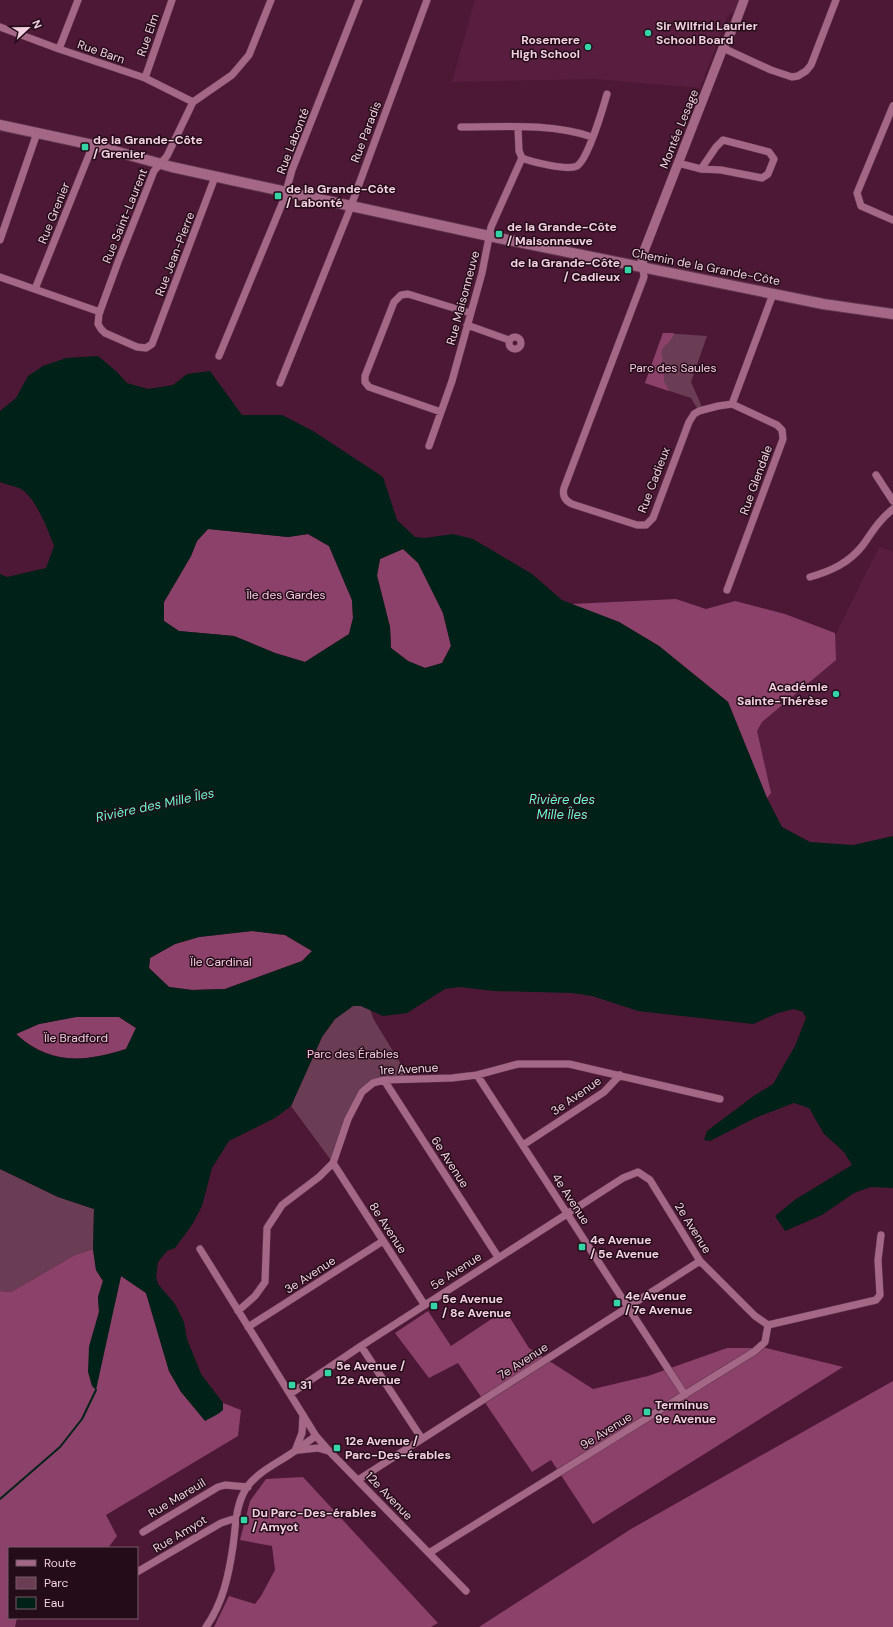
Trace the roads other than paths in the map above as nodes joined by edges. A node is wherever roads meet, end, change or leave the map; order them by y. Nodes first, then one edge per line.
1 (78, 0) edge
2 (172, 0) edge
3 (271, 0) edge
4 (360, 0) edge
5 (427, 0) edge
6 (744, 0) edge
7 (836, 0) edge
8 (0, 27) edge
9 (723, 48) junction
10 (59, 49) junction
11 (145, 78) junction
12 (607, 94) dead end
13 (193, 102) junction
14 (893, 106) edge
15 (0, 125) edge
16 (461, 127) dead end
17 (518, 128) junction
18 (37, 133) junction
19 (592, 137) junction
20 (93, 144) junction
21 (522, 158) junction
22 (678, 163) junction
23 (160, 164) junction
24 (700, 169) junction
25 (215, 177) junction
26 (286, 192) junction
27 (350, 206) junction
28 (893, 220) edge
29 (489, 236) junction
30 (0, 240) edge
31 (643, 268) junction
32 (0, 277) edge
33 (35, 289) junction
34 (773, 294) junction
35 (100, 312) junction
36 (470, 313) junction
37 (893, 314) edge
38 (467, 325) junction
39 (509, 340) dead end
40 (219, 356) dead end
41 (280, 383) dead end
42 (732, 404) junction
43 (441, 412) junction
44 (429, 446) dead end
45 (876, 475) dead end
46 (893, 501) edge
47 (893, 509) edge
48 (810, 577) dead end
49 (727, 590) dead end
50 (477, 1075) junction
51 (620, 1075) junction
52 (384, 1080) junction
53 (720, 1099) dead end
54 (523, 1145) junction
55 (333, 1163) junction
56 (638, 1172) joint
57 (567, 1213) junction
58 (881, 1235) dead end
59 (383, 1241) junction
60 (200, 1249) dead end
61 (498, 1257) junction
62 (700, 1261) junction
63 (424, 1304) junction
64 (628, 1307) junction
65 (238, 1311) junction
66 (768, 1325) junction
67 (248, 1327) junction
68 (361, 1346) junction
69 (290, 1394) junction
70 (685, 1395) junction
71 (303, 1414) junction
72 (316, 1436) junction
73 (422, 1439) junction
74 (295, 1451) junction
75 (330, 1452) junction
76 (358, 1480) junction
77 (248, 1487) junction
78 (236, 1518) junction
79 (144, 1532) dead end
80 (429, 1553) junction
81 (138, 1571) edge
82 (466, 1591) dead end
83 (206, 1627) edge

1 - 10 street
2 - 11 street, Rue Elm
3 - 13 street, Rue Saint-Laurent
4 - 26 street, Rue Labonté
5 - 27 street, Rue Paradis
6 - 9 street, Montée Lesage
7 - 9 street
8 - 10 street, Rue Barn
9 - 22 street, Montée Lesage
10 - 11 street, Rue Barn
11 - 13 street, Rue Barn
12 - 19 street
13 - 23 street, Rue Saint-Laurent
14 - 28 street
15 - 18 main road, Chemin de la Grande-Côte
16 - 17 street
17 - 19 street
17 - 21 street
18 - 20 main road, Chemin de la Grande-Côte
18 - 30 street
19 - 21 street
20 - 23 main road, Chemin de la Grande-Côte
20 - 33 street, Rue Grenier
21 - 29 street, Rue Maisonneuve
22 - 24 street
22 - 31 street, Montée Lesage
23 - 25 main road, Chemin de la Grande-Côte
23 - 35 street, Rue Saint-Laurent
24 - 24 street
25 - 26 main road, Chemin de la Grande-Côte
25 - 35 street, Rue Jean-Pierre
26 - 27 main road, Chemin de la Grande-Côte
26 - 40 street, Rue Labonté
27 - 29 main road, Chemin de la Grande-Côte
27 - 41 street, Rue Paradis
29 - 31 main road, Chemin de la Grande-Côte
29 - 36 street, Rue Maisonneuve
31 - 34 main road, Chemin de la Grande-Côte
31 - 42 street, Rue Cadieux
32 - 33 street
33 - 35 street
34 - 37 main road, Chemin de la Grande-Côte
34 - 42 street
36 - 38 street, Rue Maisonneuve
36 - 43 street
38 - 39 street
38 - 43 street, Rue Maisonneuve
42 - 49 street, Rue Glendale
43 - 44 street, Rue Maisonneuve
45 - 46 street
47 - 48 street
50 - 51 street, 1re Avenue
50 - 52 street, 1re Avenue
50 - 54 street, 4e Avenue
51 - 53 street, 1re Avenue
51 - 54 street, 3e Avenue
52 - 55 street, 1re Avenue
52 - 61 street, 6e Avenue
54 - 57 street, 4e Avenue
55 - 59 street, 8e Avenue
55 - 65 street, 1re Avenue
56 - 57 street, 5e Avenue
56 - 62 street, 2e Avenue
57 - 61 street, 5e Avenue
57 - 64 street, 4e Avenue
58 - 66 street
59 - 63 street, 8e Avenue
59 - 67 street, 3e Avenue
60 - 65 street, 12e Avenue
61 - 63 street, 5e Avenue
62 - 64 street, 7e Avenue
62 - 66 street, 2e Avenue
63 - 68 street, 5e Avenue
64 - 70 street, 4e Avenue
64 - 73 street, 7e Avenue
65 - 67 street, 12e Avenue
66 - 70 street, 9e Avenue
67 - 69 street, 12e Avenue
68 - 69 street, 5e Avenue
68 - 73 street
69 - 71 street, 12e Avenue
70 - 80 street, 9e Avenue
71 - 72 street, 12e Avenue
71 - 74 street
72 - 74 street
72 - 75 street, 12e Avenue
73 - 76 street, 7e Avenue
74 - 75 street
74 - 77 street
75 - 76 street, 12e Avenue
76 - 80 street, 12e Avenue
77 - 78 street
77 - 79 street, Rue Mareuil
78 - 81 street, Rue Amyot
78 - 83 street
80 - 82 street, 12e Avenue

